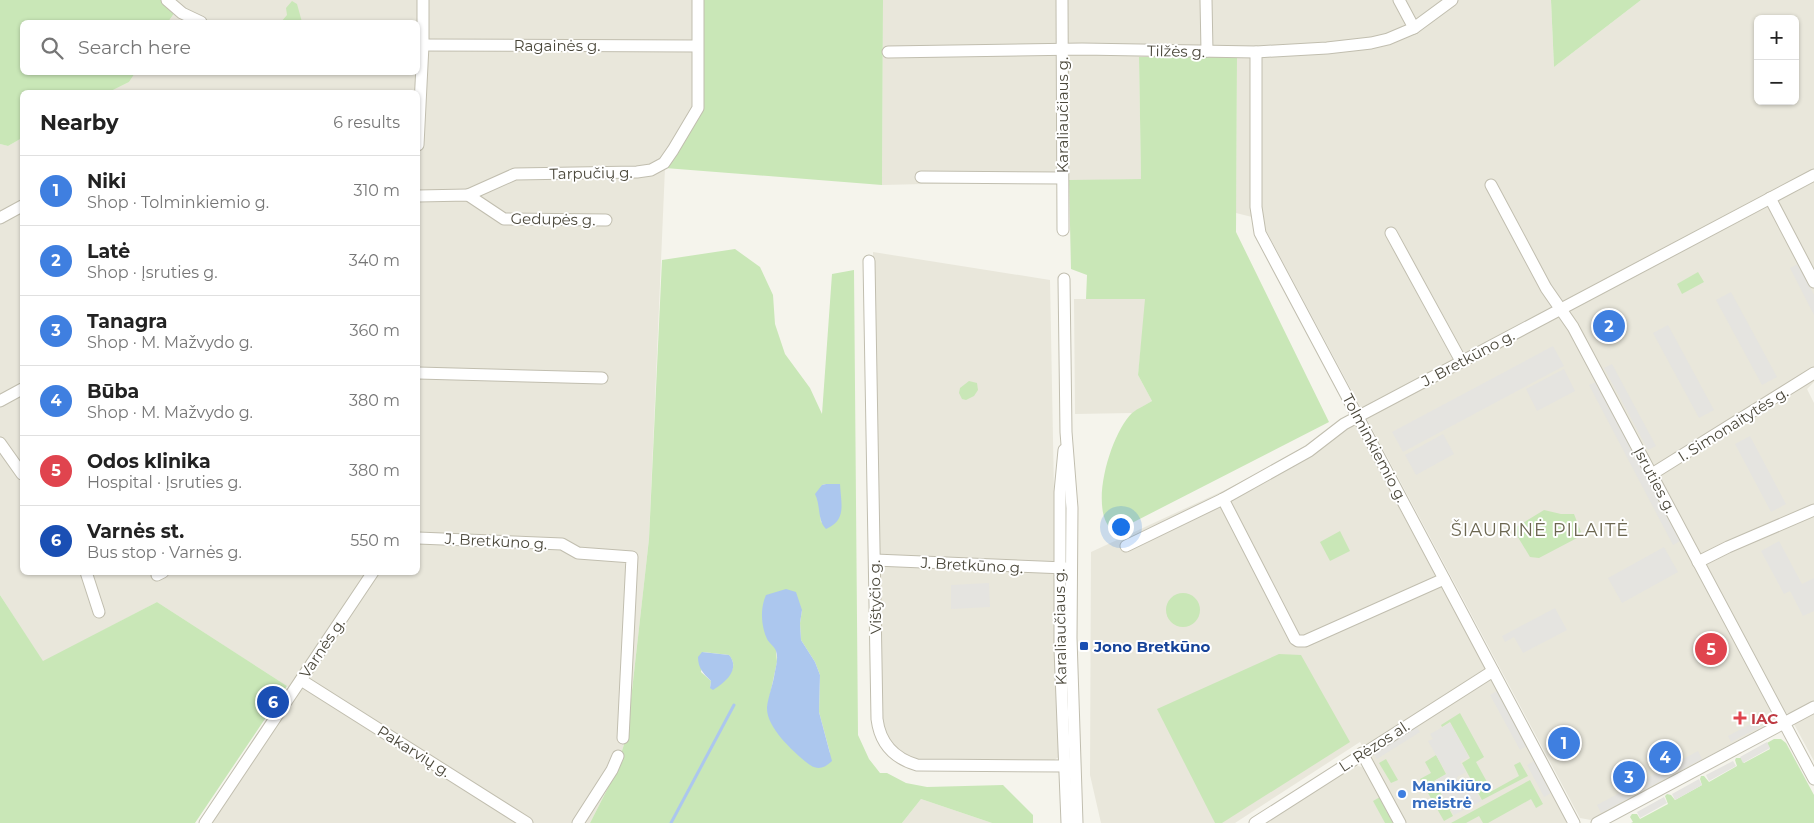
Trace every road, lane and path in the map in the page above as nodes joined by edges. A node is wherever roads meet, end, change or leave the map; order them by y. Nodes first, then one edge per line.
1 (167, 0) edge
2 (422, 0) edge
3 (698, 0) edge
4 (1062, 0) edge
5 (1206, 0) edge
6 (1399, 0) edge
7 (1452, 0) edge
8 (197, 20) edge
9 (1414, 28) junction
10 (420, 45) edge
11 (697, 46) junction
12 (1062, 51) junction
13 (1208, 51) junction
14 (888, 52) dead end
15 (1256, 52) junction
16 (419, 75) edge
17 (419, 90) edge
18 (1814, 175) edge
19 (921, 177) dead end
20 (1062, 178) junction
21 (1491, 185) dead end
22 (468, 195) junction
23 (420, 196) edge
24 (1770, 198) junction
25 (20, 207) edge
26 (0, 218) edge
27 (606, 220) dead end
28 (1062, 230) dead end
29 (1391, 232) dead end
30 (869, 261) dead end
31 (1064, 279) dead end
32 (1814, 282) edge
33 (1561, 309) junction
34 (1461, 361) junction
35 (1814, 373) edge
36 (420, 374) edge
37 (602, 378) dead end
38 (20, 390) edge
39 (0, 401) edge
40 (1358, 416) junction
41 (0, 443) edge
42 (20, 471) edge
43 (1652, 474) junction
44 (1223, 499) junction
45 (1814, 510) edge
46 (420, 538) edge
47 (1126, 546) dead end
48 (875, 560) junction
49 (1698, 562) junction
50 (1065, 568) junction
51 (87, 575) edge
52 (371, 575) edge
53 (1444, 579) junction
54 (99, 612) dead end
55 (1493, 671) junction
56 (301, 680) junction
57 (1814, 707) edge
58 (1784, 723) junction
59 (624, 738) dead end
60 (1362, 753) junction
61 (618, 756) dead end
62 (1065, 766) junction
63 (1814, 779) edge
64 (205, 823) edge
65 (527, 823) edge
66 (578, 823) edge
67 (1067, 823) edge
68 (1077, 823) edge
69 (1255, 823) edge
70 (1400, 823) edge
71 (1574, 823) edge
72 (1597, 823) edge

1 - 8 street
2 - 10 street
3 - 11 street, Tarpučių g.
4 - 12 street, Karaliaučiaus g.
5 - 13 street
6 - 9 street
7 - 9 street, Tilžės g.
9 - 15 street, Tilžės g.
10 - 11 street, Ragainės g.
11 - 22 street, Tarpučių g.
12 - 13 street, Tilžės g.
12 - 14 street, Tilžės g.
12 - 20 street, Karaliaučiaus g.
13 - 15 street, Tilžės g.
15 - 40 street, Tolminkiemio g.
16 - 17 street
18 - 24 street, J. Bretkūno g.
19 - 20 street
20 - 28 street, Karaliaučiaus g.
21 - 33 street, Įsruties g.
22 - 23 street
22 - 27 street, Gedupės g.
24 - 32 street
24 - 33 street, J. Bretkūno g.
25 - 26 street
29 - 34 street
30 - 48 street, Vištyčio g.
31 - 50 street, Karaliaučiaus g.
33 - 34 street, J. Bretkūno g.
33 - 43 street, Įsruties g.
34 - 40 street, J. Bretkūno g.
35 - 43 street, I. Simonaitytės g.
36 - 37 street
38 - 39 street
40 - 44 street, J. Bretkūno g.
40 - 53 street, Tolminkiemio g.
41 - 42 street
43 - 49 street, Įsruties g.
44 - 47 street, J. Bretkūno g.
44 - 53 street
45 - 49 street
46 - 59 street, J. Bretkūno g.
48 - 50 street, J. Bretkūno g.
48 - 62 street, Vištyčio g.
49 - 58 street, Įsruties g.
50 - 62 street, Karaliaučiaus g.
50 - 68 street, Karaliaučiaus g.
51 - 54 street
52 - 56 street, Varnės g.
53 - 55 street, Tolminkiemio g.
55 - 60 street, L. Rėzos al.
55 - 71 street, Tolminkiemio g.
56 - 64 street, Varnės g.
56 - 65 street, Pakarvių g.
57 - 58 street
58 - 63 street, Įsruties g.
58 - 72 street
60 - 69 street, L. Rėzos al.
60 - 70 street
61 - 66 street
62 - 67 street, Karaliaučiaus g.

